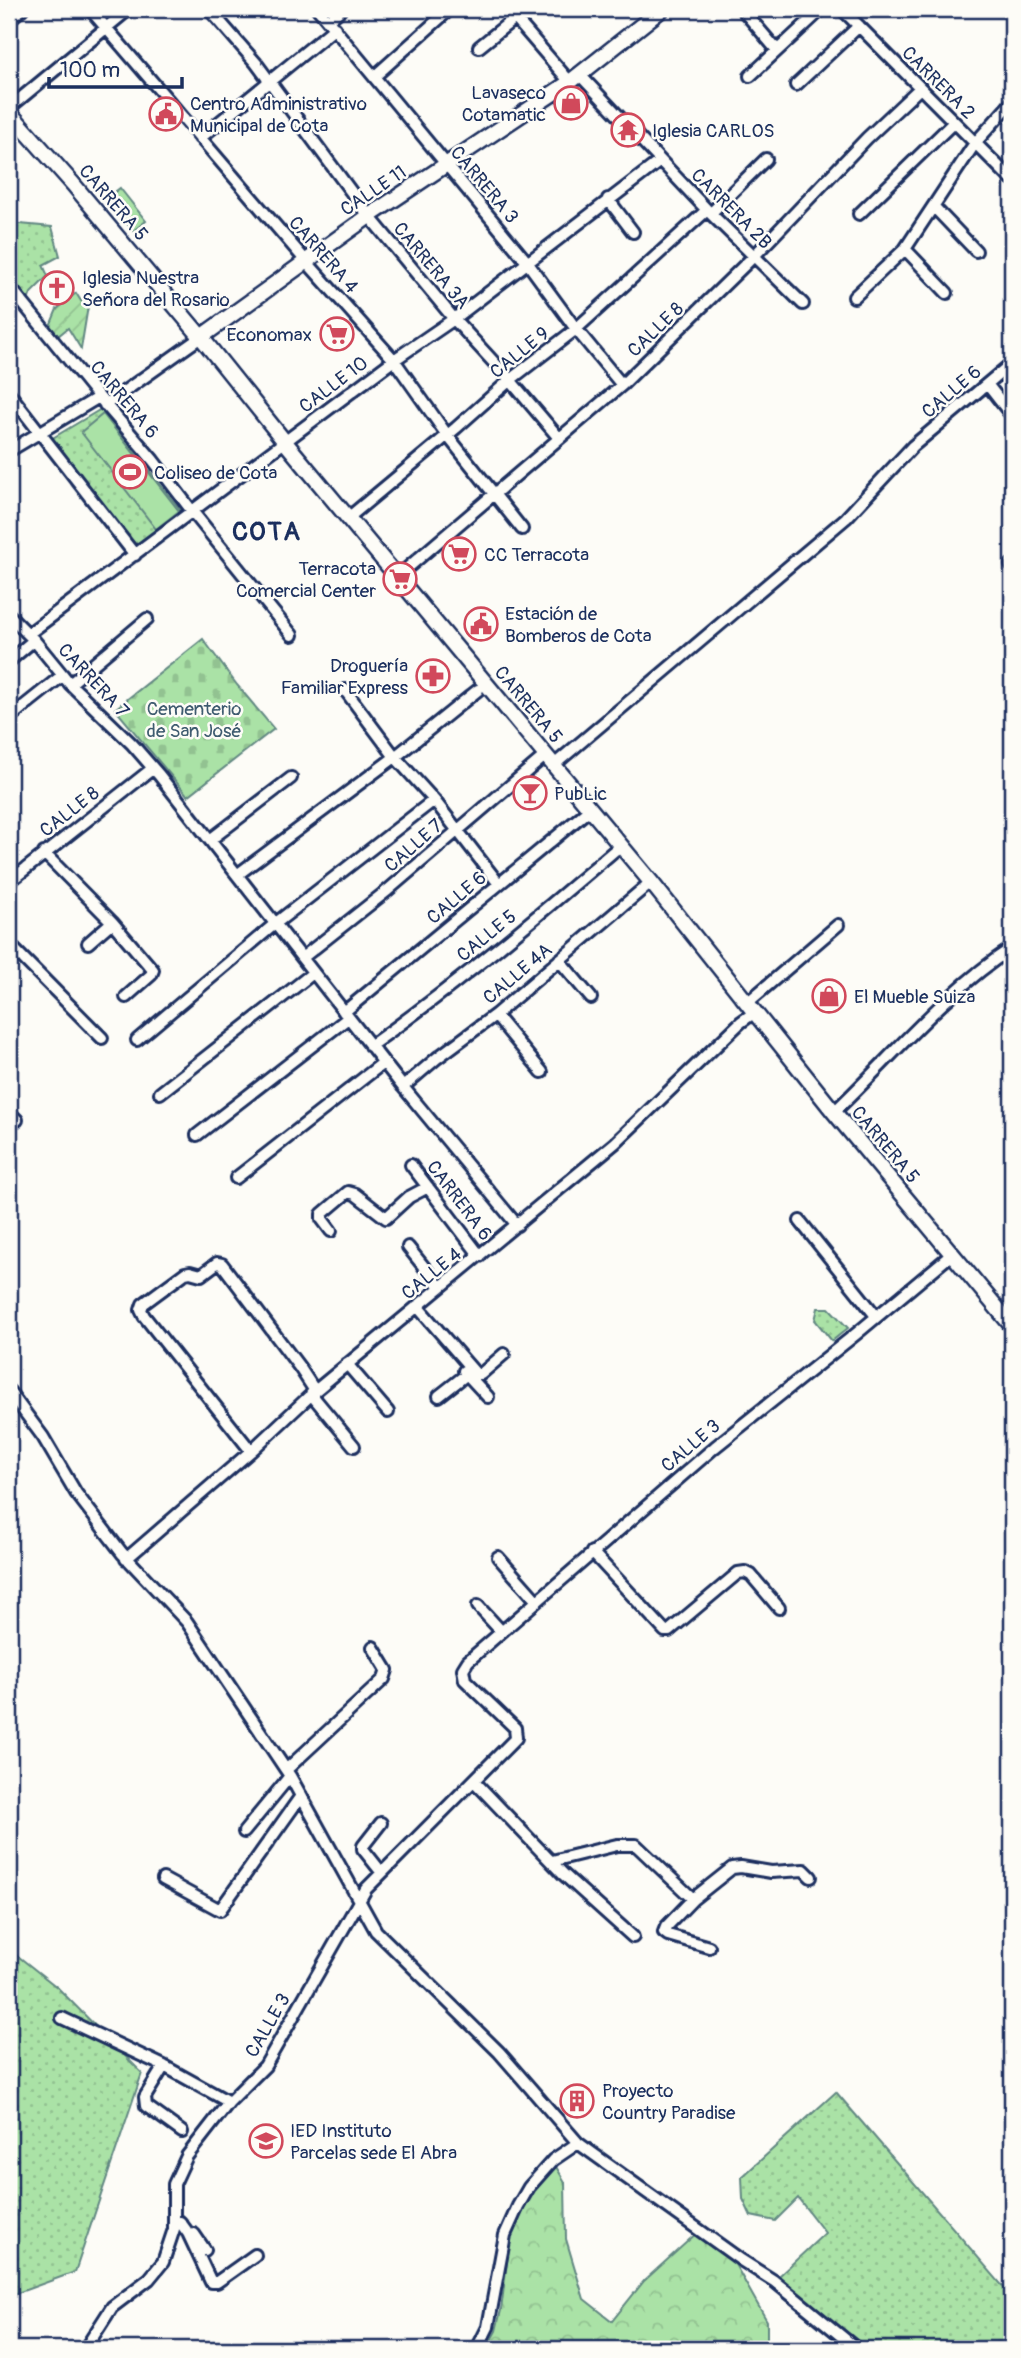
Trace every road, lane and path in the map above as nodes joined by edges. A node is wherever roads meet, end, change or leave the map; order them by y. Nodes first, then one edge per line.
1 (22, 9) edge
2 (90, 9) edge
3 (129, 9) edge
4 (209, 9) edge
5 (318, 9) edge
6 (341, 9) edge
7 (450, 9) edge
8 (662, 9) edge
9 (742, 9) edge
10 (822, 9) edge
11 (842, 9) edge
12 (513, 13) edge
13 (9, 20) edge
14 (332, 24) junction
15 (859, 26) junction
16 (106, 29) junction
17 (479, 47) dead end
18 (776, 49) junction
19 (375, 76) junction
20 (750, 76) dead end
21 (575, 78) junction
22 (269, 83) junction
23 (796, 85) dead end
24 (920, 88) junction
25 (1012, 102) edge
26 (9, 110) edge
27 (954, 122) junction
28 (200, 138) junction
29 (975, 143) junction
30 (766, 159) dead end
31 (660, 161) junction
32 (445, 164) junction
33 (1012, 180) edge
34 (608, 199) junction
35 (933, 207) junction
36 (709, 211) junction
37 (859, 214) dead end
38 (369, 216) junction
39 (633, 232) dead end
40 (905, 249) junction
41 (976, 251) dead end
42 (755, 255) junction
43 (305, 260) junction
44 (527, 262) junction
45 (9, 286) edge
46 (947, 293) dead end
47 (854, 297) dead end
48 (803, 304) dead end
49 (454, 319) junction
50 (576, 329) junction
51 (201, 337) junction
52 (394, 360) junction
53 (1012, 363) edge
54 (510, 380) junction
55 (987, 384) junction
56 (622, 385) junction
57 (9, 393) edge
58 (102, 401) junction
59 (1012, 416) edge
60 (38, 433) junction
61 (447, 435) junction
62 (559, 438) junction
63 (285, 442) junction
64 (9, 451) edge
65 (493, 494) junction
66 (192, 511) junction
67 (348, 518) junction
68 (522, 529) dead end
69 (135, 555) junction
70 (398, 576) junction
71 (9, 615) edge
72 (148, 619) dead end
73 (292, 635) dead end
74 (31, 637) junction
75 (9, 661) edge
76 (66, 679) junction
77 (345, 690) dead end
78 (478, 690) dead end
79 (9, 718) edge
80 (395, 757) junction
81 (550, 760) junction
82 (152, 769) junction
83 (291, 778) dead end
84 (434, 800) junction
85 (590, 809) junction
86 (456, 831) junction
87 (210, 839) junction
88 (621, 845) junction
89 (44, 853) junction
90 (237, 875) junction
91 (9, 882) edge
92 (651, 882) junction
93 (499, 884) junction
94 (112, 922) junction
95 (275, 923) junction
96 (838, 925) dead end
97 (88, 943) dead end
98 (9, 944) edge
99 (1012, 948) edge
100 (302, 958) junction
101 (559, 960) junction
102 (313, 973) junction
103 (126, 997) dead end
104 (591, 998) dead end
105 (751, 1007) junction
106 (495, 1014) junction
107 (346, 1015) junction
108 (102, 1038) dead end
109 (137, 1040) dead end
110 (370, 1046) junction
111 (383, 1063) junction
112 (542, 1072) dead end
113 (403, 1087) junction
114 (160, 1093) dead end
115 (834, 1112) junction
116 (197, 1135) dead end
117 (411, 1165) dead end
118 (236, 1178) dead end
119 (428, 1187) junction
120 (800, 1221) dead end
121 (517, 1225) junction
122 (331, 1231) dead end
123 (408, 1247) dead end
124 (952, 1254) junction
125 (480, 1256) junction
126 (440, 1287) junction
127 (415, 1308) junction
128 (876, 1316) junction
129 (1012, 1326) edge
130 (504, 1353) dead end
131 (347, 1364) junction
132 (467, 1374) junction
133 (9, 1391) edge
134 (313, 1392) junction
135 (439, 1396) dead end
136 (488, 1398) dead end
137 (388, 1412) dead end
138 (354, 1446) dead end
139 (251, 1451) junction
140 (592, 1552) junction
141 (498, 1557) dead end
142 (126, 1559) junction
143 (536, 1600) junction
144 (478, 1606) dead end
145 (779, 1608) dead end
146 (501, 1631) junction
147 (373, 1647) dead end
148 (288, 1773) junction
149 (474, 1781) junction
150 (301, 1796) junction
151 (381, 1823) dead end
152 (244, 1832) dead end
153 (552, 1861) junction
154 (382, 1872) junction
155 (811, 1877) dead end
156 (163, 1878) dead end
157 (359, 1898) junction
158 (693, 1899) junction
159 (633, 1937) dead end
160 (709, 1947) dead end
161 (62, 2018) dead end
162 (164, 2066) junction
163 (229, 2102) junction
164 (182, 2132) dead end
165 (578, 2143) junction
166 (177, 2223) junction
167 (205, 2250) dead end
168 (256, 2255) dead end
169 (85, 2349) edge
170 (477, 2349) edge
171 (857, 2349) edge

1 - 13 street
2 - 16 street, CARRERA 4
3 - 16 street
4 - 22 street, CARRERA 3A
5 - 14 street, CARRERA 3
6 - 14 street
7 - 19 street
8 - 21 main road, CALLE 11
9 - 18 street
10 - 18 street
11 - 15 street, CARRERA 2
12 - 17 street
12 - 21 street, CARRERA 2B
14 - 19 street, CARRERA 3
14 - 22 street
15 - 23 street
15 - 24 street, CARRERA 2
16 - 26 street
16 - 28 street, CARRERA 4
18 - 20 street
19 - 32 street, CARRERA 3
21 - 31 street, CARRERA 2B
21 - 32 main road, CALLE 11
22 - 28 street
22 - 38 street, CARRERA 3A
24 - 27 street, CARRERA 2
24 - 42 street, CALLE 8
25 - 29 street
26 - 51 main road, CARRERA 5
27 - 29 street, CARRERA 2
27 - 37 street
28 - 43 street, CARRERA 4
29 - 33 street, CARRERA 2
29 - 35 street
30 - 36 street, CALLE 9
31 - 34 street, CALLE 10
31 - 36 street, CARRERA 2B
32 - 38 main road, CALLE 11
32 - 44 street, CARRERA 3
34 - 39 street
34 - 44 street, CALLE 10
35 - 40 street
35 - 41 street
36 - 42 street, CARRERA 2B
36 - 50 street, CALLE 9
38 - 43 main road, CALLE 11
38 - 49 street, CARRERA 3A
40 - 46 street
40 - 47 street
42 - 48 street, CARRERA 2B
42 - 56 street, CALLE 8
43 - 51 main road, CALLE 11
43 - 52 street, CARRERA 4
44 - 49 street, CALLE 10
44 - 50 street, CARRERA 3
45 - 58 street, CARRERA 6
49 - 52 street, CALLE 10
49 - 54 street, CARRERA 3A
50 - 54 street, CALLE 9
50 - 56 street, CARRERA 3
51 - 58 street, CALLE 11
51 - 63 main road, CARRERA 5
52 - 61 street, CARRERA 4
52 - 63 street, CALLE 10
53 - 55 street, CALLE 6
54 - 61 street, CALLE 9
54 - 62 street, CARRERA 3A
55 - 59 street
55 - 81 street, CALLE 6
56 - 62 street, CALLE 8
57 - 60 street
58 - 60 street, CALLE 11
58 - 66 street, CARRERA 6
60 - 64 street, CALLE 11
60 - 69 street
61 - 65 street, CARRERA 4
61 - 67 street, CALLE 9
62 - 65 street, CALLE 8
63 - 66 street, CALLE 10
63 - 67 main road, CARRERA 5
65 - 68 street, CARRERA 4
65 - 70 street, CALLE 8
66 - 69 street, CALLE 10
66 - 73 street, CARRERA 6
67 - 70 main road, CARRERA 5
69 - 74 street, CALLE 10
70 - 81 main road, CARRERA 5
71 - 74 street, CARRERA 7
72 - 76 street
74 - 75 street, CALLE 10
74 - 76 street, CARRERA 7
76 - 79 street
76 - 82 street, CARRERA 7
77 - 80 street
78 - 80 street
80 - 84 street
80 - 90 street
81 - 85 main road, CARRERA 5
81 - 86 street, CALLE 7
82 - 87 street, CARRERA 7
82 - 89 street, CALLE 8
83 - 87 street
84 - 86 street
84 - 95 street
85 - 88 main road, CARRERA 5
85 - 93 street, CALLE 6
86 - 93 street
86 - 100 street, CALLE 7
87 - 90 street, CARRERA 7
88 - 92 main road, CARRERA 5
88 - 110 street, CALLE 5
89 - 91 street, CALLE 8
89 - 94 street
90 - 95 street, CARRERA 7
92 - 101 street, CALLE 4A
92 - 105 main road, CARRERA 5
93 - 107 street, CALLE 6
94 - 97 street
94 - 103 street
95 - 100 street, CARRERA 7
95 - 109 street
96 - 105 street, CALLE 4
98 - 108 street
99 - 115 street
100 - 102 street, CARRERA 7
101 - 104 street
101 - 106 street, CALLE 4A
102 - 107 street, CARRERA 7
102 - 114 street
105 - 115 main road, CARRERA 5
105 - 121 street, CALLE 4
106 - 112 street
106 - 113 street, CALLE 4A
107 - 110 street, CARRERA 7
107 - 116 street, CALLE 6
110 - 111 street, CARRERA 7
111 - 113 street, CARRERA 7
111 - 118 street
113 - 121 street, CARRERA 7
115 - 124 main road, CARRERA 5
117 - 119 street, CARRERA 6
119 - 122 street
119 - 125 street, CARRERA 6
120 - 128 street
121 - 125 street, CALLE 4
123 - 126 street
124 - 128 street, CALLE 3
124 - 129 main road, CARRERA 5
125 - 126 street, CALLE 4
126 - 127 street, CALLE 4
127 - 130 street
127 - 131 street, CALLE 4
127 - 132 street
128 - 140 street, CALLE 3
131 - 134 street, CALLE 4
131 - 137 street
132 - 135 street
132 - 136 street
133 - 142 street
134 - 138 street
134 - 139 street, CALLE 4
134 - 139 street
139 - 142 street, CALLE 4
140 - 143 street, CALLE 3
140 - 145 street
141 - 143 street
142 - 148 street
143 - 146 street, CALLE 3
144 - 146 street
146 - 149 street, CALLE 3
147 - 148 street
148 - 150 street
148 - 152 street
149 - 153 street
149 - 154 street, CALLE 3
150 - 156 street
150 - 157 street
151 - 154 street
153 - 158 street
153 - 159 street
154 - 157 street, CALLE 3
155 - 158 street
157 - 163 street, CALLE 3
157 - 165 street
158 - 160 street
161 - 162 street
162 - 163 street
162 - 164 street
163 - 166 street, CALLE 3
165 - 170 street
165 - 171 street
166 - 167 street
166 - 168 street
166 - 169 street, CALLE 3

